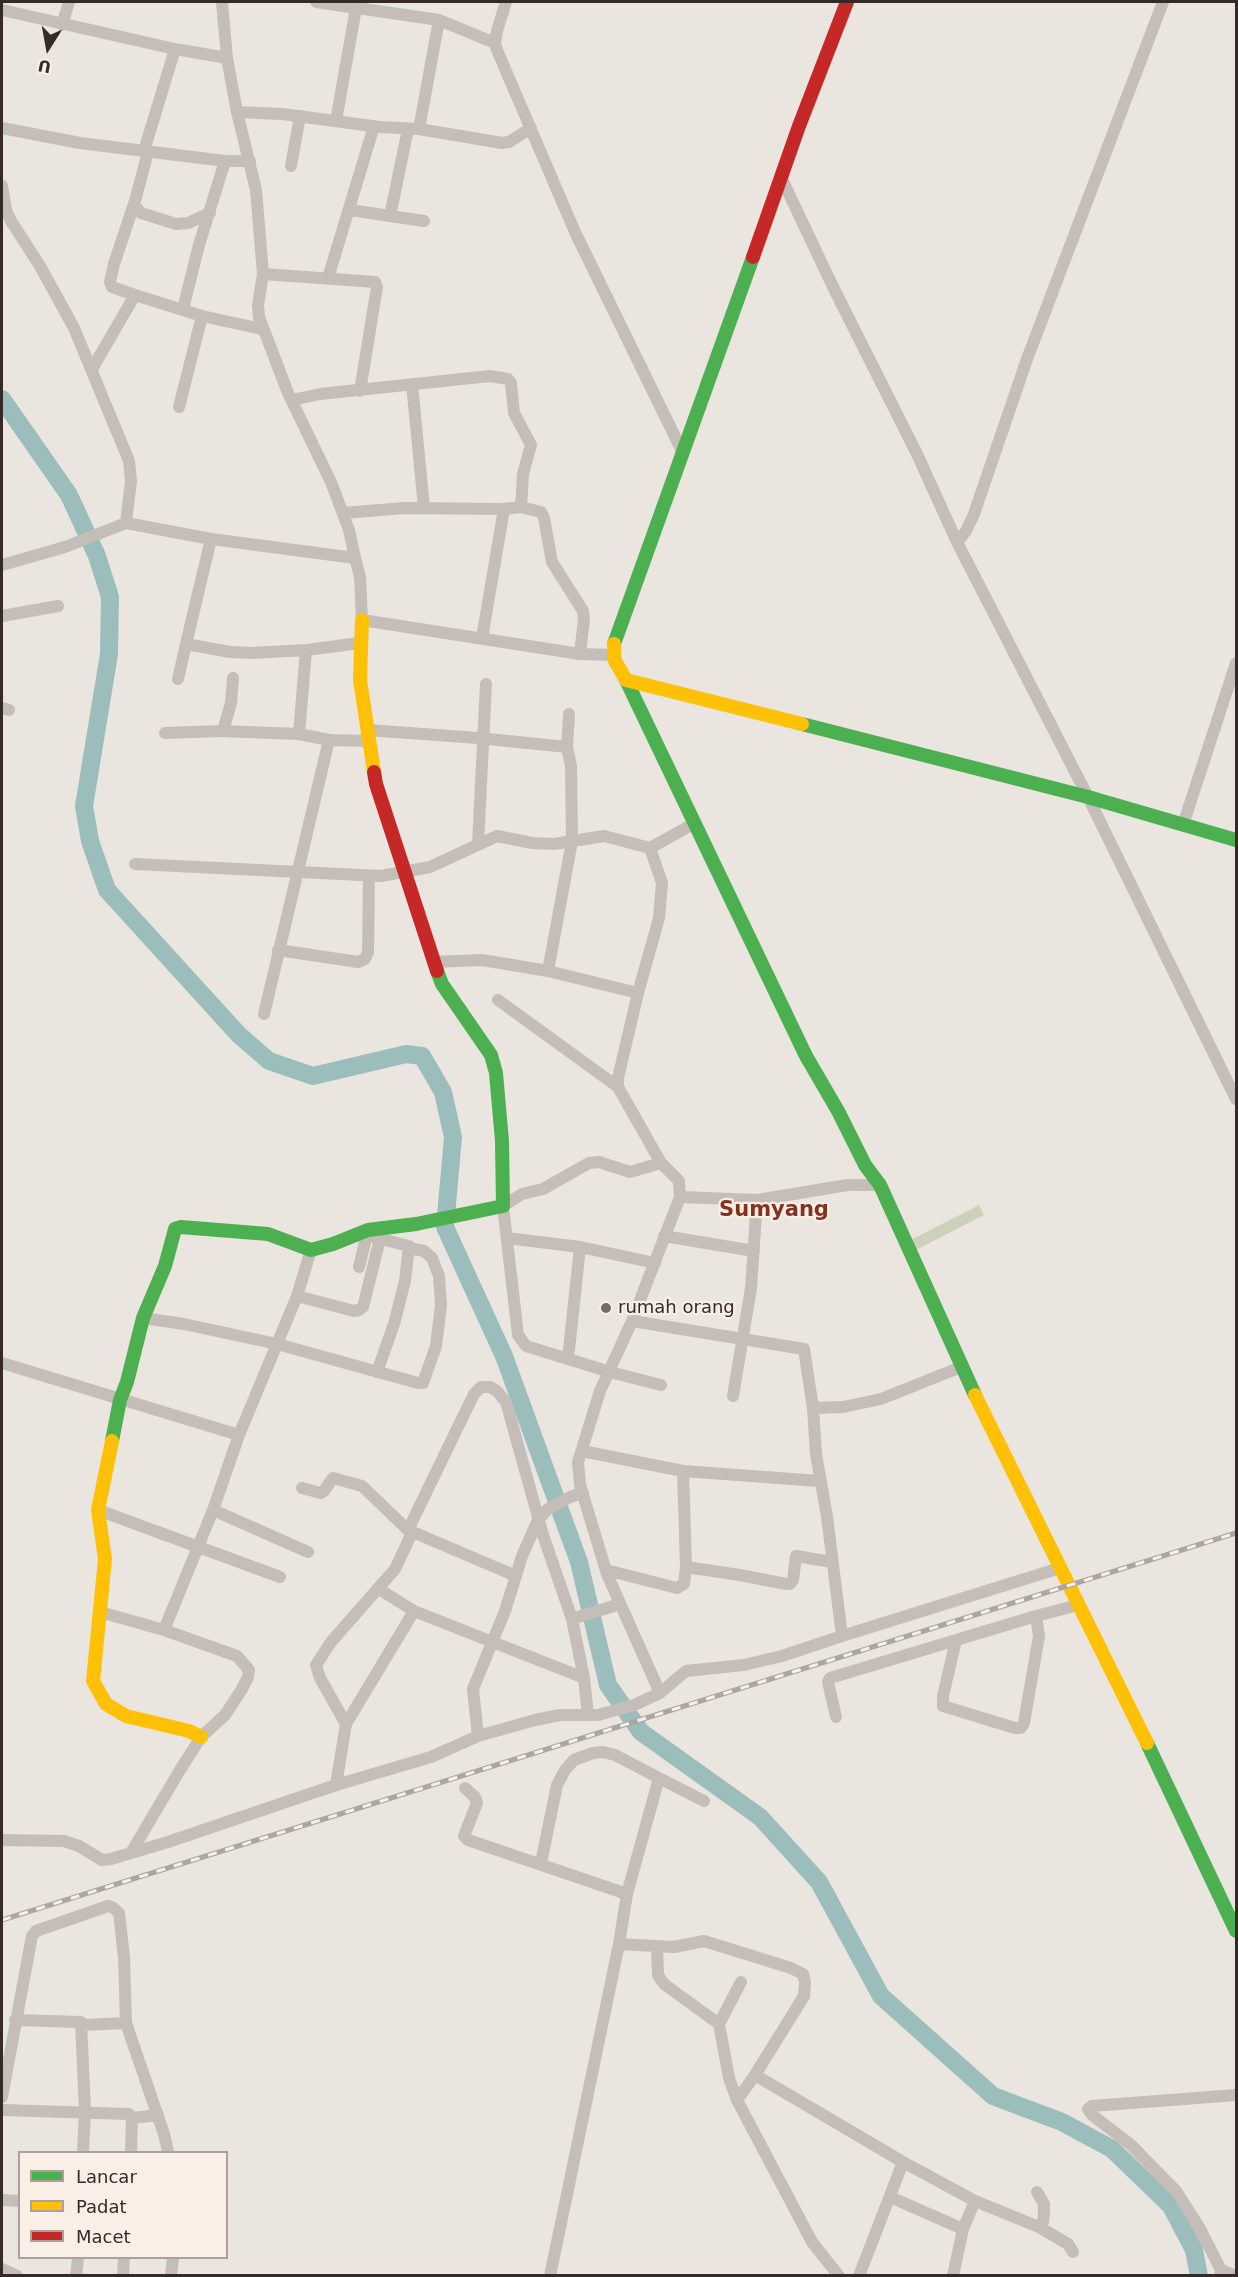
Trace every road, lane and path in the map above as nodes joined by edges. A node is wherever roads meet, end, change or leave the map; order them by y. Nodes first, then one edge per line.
1 (69, 2) edge
2 (222, 2) edge
3 (316, 2) edge
4 (506, 2) edge
5 (847, 2) edge
6 (1163, 2) edge
7 (356, 8) junction
8 (2, 10) edge
9 (439, 20) junction
10 (63, 24) junction
11 (495, 43) junction
12 (175, 49) junction
13 (227, 58) junction
14 (237, 112) junction
15 (300, 116) junction
16 (336, 121) junction
17 (374, 126) junction
18 (2, 128) edge
19 (531, 128) junction
20 (413, 129) junction
21 (146, 152) junction
22 (225, 161) junction
23 (250, 161) junction
24 (291, 166) dead end
25 (781, 177) junction
26 (2, 186) edge
27 (3, 201) edge
28 (134, 205) junction
29 (350, 210) junction
30 (210, 213) junction
31 (390, 216) junction
32 (424, 221) dead end
33 (263, 274) junction
34 (328, 278) junction
35 (135, 295) junction
36 (183, 309) junction
37 (202, 316) junction
38 (262, 329) junction
39 (92, 369) junction
40 (412, 384) junction
41 (360, 391) junction
42 (292, 400) junction
43 (179, 407) dead end
44 (683, 453) junction
45 (521, 507) junction
46 (424, 508) junction
47 (504, 509) junction
48 (344, 513) junction
49 (126, 523) junction
50 (211, 539) junction
51 (957, 542) junction
52 (355, 558) junction
53 (2, 565) edge
54 (58, 606) dead end
55 (2, 616) edge
56 (362, 620) junction
57 (482, 638) junction
58 (360, 643) junction
59 (186, 644) junction
60 (306, 650) junction
61 (580, 654) junction
62 (613, 655) junction
63 (1236, 663) edge
64 (233, 678) dead end
65 (178, 679) dead end
66 (626, 680) junction
67 (486, 684) dead end
68 (569, 714) dead end
69 (223, 731) junction
70 (165, 733) dead end
71 (299, 734) junction
72 (368, 736) junction
73 (483, 739) junction
74 (329, 740) junction
75 (567, 747) junction
76 (1088, 797) junction
77 (695, 823) junction
78 (1183, 825) junction
79 (1236, 840) edge
80 (572, 841) junction
81 (477, 844) junction
82 (650, 848) junction
83 (135, 864) dead end
84 (297, 873) junction
85 (404, 873) junction
86 (369, 876) junction
87 (278, 950) junction
88 (433, 962) junction
89 (548, 971) junction
90 (638, 993) junction
91 (498, 1000) dead end
92 (264, 1014) dead end
93 (618, 1088) junction
94 (1236, 1100) edge
95 (661, 1163) junction
96 (880, 1185) junction
97 (680, 1197) junction
98 (758, 1200) junction
99 (497, 1208) junction
100 (373, 1233) junction
101 (664, 1236) junction
102 (507, 1238) junction
103 (580, 1247) junction
104 (409, 1248) junction
105 (311, 1250) junction
106 (754, 1251) junction
107 (655, 1263) junction
108 (359, 1266) dead end
109 (297, 1296) junction
110 (143, 1318) junction
111 (632, 1321) junction
112 (743, 1340) junction
113 (277, 1344) junction
114 (568, 1359) junction
115 (2, 1363) edge
116 (961, 1367) junction
117 (377, 1372) junction
118 (610, 1372) junction
119 (661, 1385) dead end
120 (733, 1396) dead end
121 (120, 1400) junction
122 (813, 1408) junction
123 (239, 1435) junction
124 (582, 1451) junction
125 (682, 1471) junction
126 (819, 1481) junction
127 (302, 1488) dead end
128 (583, 1493) junction
129 (98, 1510) junction
130 (213, 1510) junction
131 (538, 1520) junction
132 (408, 1530) junction
133 (198, 1547) junction
134 (308, 1552) dead end
135 (832, 1562) junction
136 (686, 1567) junction
137 (1060, 1568) junction
138 (606, 1570) junction
139 (280, 1576) dead end
140 (516, 1576) junction
141 (379, 1588) junction
142 (618, 1604) junction
143 (1078, 1605) junction
144 (414, 1611) junction
145 (100, 1612) junction
146 (1036, 1616) junction
147 (574, 1618) junction
148 (164, 1630) junction
149 (842, 1636) junction
150 (956, 1640) junction
151 (493, 1642) junction
152 (584, 1678) junction
153 (660, 1694) junction
154 (593, 1715) junction
155 (836, 1717) dead end
156 (346, 1724) junction
157 (478, 1736) junction
158 (201, 1737) junction
159 (659, 1778) junction
160 (336, 1785) junction
161 (465, 1788) dead end
162 (704, 1801) dead end
163 (2, 1840) edge
164 (132, 1851) junction
165 (541, 1863) junction
166 (627, 1894) junction
167 (1236, 1931) edge
168 (619, 1944) junction
169 (657, 1946) junction
170 (741, 1982) dead end
171 (15, 2020) junction
172 (126, 2023) junction
173 (719, 2024) junction
174 (83, 2025) junction
175 (755, 2075) junction
176 (1236, 2095) edge
177 (2, 2097) edge
178 (737, 2100) junction
179 (2, 2110) edge
180 (85, 2111) junction
181 (158, 2115) junction
182 (132, 2118) junction
183 (83, 2151) edge
184 (131, 2151) edge
185 (168, 2151) edge
186 (903, 2162) junction
187 (1037, 2192) dead end
188 (890, 2197) junction
189 (2, 2200) edge
190 (18, 2201) edge
191 (975, 2201) junction
192 (1039, 2227) junction
193 (963, 2229) junction
194 (1073, 2252) dead end
195 (78, 2259) edge
196 (124, 2259) edge
197 (173, 2259) edge
198 (2, 2269) edge
199 (1220, 2273) edge
200 (17, 2276) edge
201 (76, 2276) edge
202 (123, 2276) edge
203 (171, 2276) edge
204 (550, 2276) edge
205 (839, 2276) edge
206 (859, 2276) edge
207 (953, 2276) edge
208 (1236, 2276) edge

1 - 10 street
2 - 13 street
3 - 7 street
4 - 11 street
5 - 25 street
6 - 51 street
7 - 9 street
7 - 16 street
8 - 10 street
9 - 11 street
9 - 20 street
10 - 12 street
11 - 19 street
12 - 13 street
12 - 21 street
13 - 14 street
14 - 15 street
14 - 23 street
15 - 16 street
15 - 24 street
16 - 17 street
17 - 20 street
17 - 29 street
18 - 21 street
19 - 20 street
19 - 44 street
20 - 31 street
21 - 22 street
21 - 28 street
22 - 23 street
22 - 30 street
23 - 33 street
25 - 44 street
25 - 51 street
26 - 27 street
27 - 39 street
28 - 30 street
28 - 35 street
29 - 31 street
29 - 34 street
30 - 36 street
31 - 32 street
33 - 34 street
33 - 38 street
34 - 41 street
35 - 36 street
35 - 39 street
36 - 37 street
37 - 38 street
37 - 43 street
38 - 42 street
39 - 49 street
40 - 41 street
40 - 45 street
40 - 46 street
41 - 42 street
42 - 48 street
44 - 62 street
45 - 47 street
45 - 61 street
46 - 47 street
46 - 48 street
47 - 57 street
48 - 52 street
49 - 50 street
49 - 53 street
50 - 52 street
50 - 59 street
51 - 76 street
52 - 56 street
54 - 55 street
56 - 57 street
56 - 58 street
57 - 61 street
58 - 60 street
58 - 72 street
59 - 60 street
59 - 65 street
60 - 71 street
61 - 62 street
62 - 66 street
63 - 78 street
64 - 69 street
66 - 76 street
66 - 77 street
67 - 73 street
68 - 75 street
69 - 70 street
69 - 71 street
71 - 74 street
72 - 73 street
72 - 74 street
72 - 85 street
73 - 75 street
73 - 81 street
74 - 84 street
75 - 80 street
76 - 78 street
76 - 94 street
77 - 82 street
77 - 96 street
78 - 79 street
80 - 81 street
80 - 82 street
80 - 89 street
81 - 85 street
82 - 90 street
83 - 84 street
84 - 86 street
84 - 87 street
85 - 86 street
85 - 88 street
86 - 87 street
87 - 92 street
88 - 89 street
88 - 99 street
89 - 90 street
90 - 93 street
91 - 93 street
93 - 95 street
95 - 97 street
95 - 99 street
96 - 98 street
96 - 116 street
97 - 98 street
97 - 101 street
98 - 106 street
99 - 100 street
99 - 102 street
100 - 104 street
100 - 105 street
100 - 108 street
100 - 109 street
101 - 106 street
101 - 107 street
102 - 103 street
102 - 114 street
103 - 107 street
103 - 114 street
104 - 117 street
104 - 117 street
105 - 109 street
105 - 110 street
106 - 112 street
107 - 111 street
109 - 113 street
110 - 113 street
110 - 121 street
111 - 112 street
111 - 118 street
112 - 120 street
112 - 122 street
113 - 117 street
113 - 123 street
114 - 118 street
115 - 121 street
116 - 122 street
116 - 137 street
118 - 119 street
118 - 124 street
121 - 123 street
121 - 129 street
122 - 126 street
123 - 130 street
124 - 125 street
124 - 128 street
125 - 126 street
125 - 136 street
126 - 135 street
127 - 132 street
128 - 131 street
128 - 138 street
129 - 133 street
129 - 145 street
130 - 133 street
130 - 134 street
131 - 132 street
131 - 140 street
131 - 147 street
132 - 140 street
132 - 141 street
133 - 139 street
133 - 148 street
135 - 136 street
135 - 149 street
136 - 138 street
137 - 143 street
137 - 149 street
138 - 142 street
140 - 151 street
141 - 144 street
141 - 156 street
142 - 147 street
142 - 153 street
143 - 146 street
143 - 167 street
144 - 151 street
144 - 156 street
145 - 148 street
145 - 158 street
146 - 150 street
146 - 150 street
147 - 152 street
148 - 158 street
149 - 153 street
150 - 155 street
151 - 152 street
151 - 157 street
152 - 154 street
153 - 154 street
154 - 157 street
156 - 160 street
157 - 160 street
158 - 164 street
159 - 162 street
159 - 165 street
159 - 166 street
160 - 164 street
161 - 165 street
163 - 164 street
165 - 166 street
166 - 168 street
168 - 169 street
168 - 204 street
169 - 173 street
169 - 175 street
170 - 173 street
171 - 172 street
171 - 174 street
171 - 177 street
172 - 174 street
172 - 181 street
173 - 178 street
174 - 180 street
175 - 178 street
175 - 186 street
176 - 199 street
178 - 205 street
179 - 180 street
180 - 182 street
180 - 183 street
181 - 182 street
181 - 185 street
182 - 184 street
186 - 188 street
186 - 191 street
187 - 192 street
188 - 193 street
188 - 206 street
189 - 190 street
191 - 192 street
191 - 193 street
192 - 194 street
193 - 207 street
195 - 201 street
196 - 202 street
197 - 203 street
198 - 200 street
199 - 208 street

